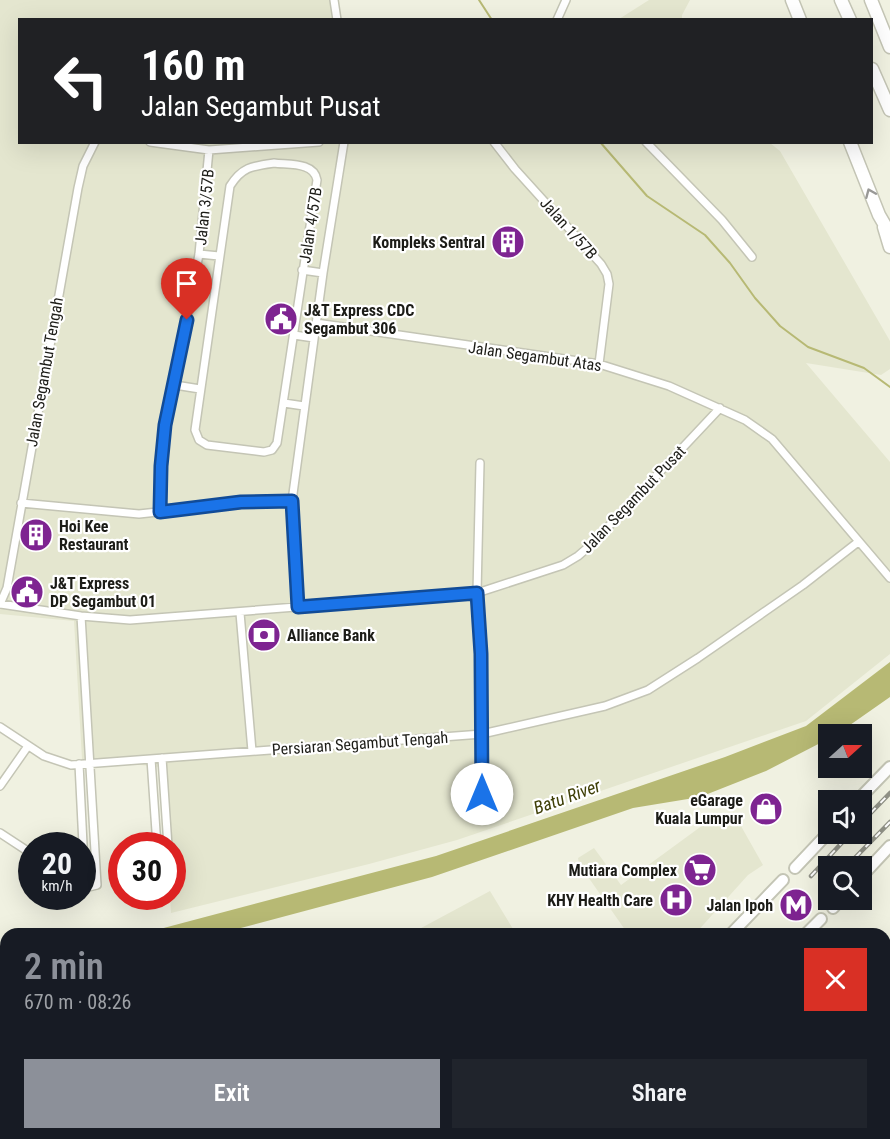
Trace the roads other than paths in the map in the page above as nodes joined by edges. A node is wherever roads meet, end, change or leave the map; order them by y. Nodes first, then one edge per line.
1 (334, 0) edge
2 (566, 0) edge
3 (792, 0) edge
4 (841, 0) edge
5 (848, 0) edge
6 (872, 1) edge
7 (337, 18) edge
8 (558, 18) edge
9 (799, 18) edge
10 (849, 18) edge
11 (854, 18) edge
12 (890, 47) edge
13 (873, 72) edge
14 (890, 110) edge
15 (94, 144) edge
16 (165, 144) edge
17 (292, 144) edge
18 (344, 144) edge
19 (496, 144) edge
20 (648, 144) edge
21 (851, 144) edge
22 (209, 150) junction
23 (879, 214) junction
24 (890, 234) edge
25 (890, 247) edge
26 (199, 254) junction
27 (219, 256) junction
28 (752, 257) dead end
29 (302, 270) junction
30 (323, 273) junction
31 (316, 323) junction
32 (294, 335) junction
33 (314, 338) junction
34 (599, 364) junction
35 (175, 385) junction
36 (200, 389) junction
37 (284, 403) junction
38 (304, 406) junction
39 (720, 408) junction
40 (480, 463) dead end
41 (292, 501) junction
42 (21, 503) junction
43 (160, 512) junction
44 (858, 542) junction
45 (890, 578) edge
46 (477, 593) junction
47 (0, 604) edge
48 (298, 607) junction
49 (240, 613) junction
50 (81, 616) junction
51 (0, 727) edge
52 (482, 734) junction
53 (28, 746) junction
54 (252, 751) junction
55 (162, 758) junction
56 (151, 759) junction
57 (79, 764) junction
58 (90, 764) junction
59 (890, 767) edge
60 (0, 786) edge
61 (868, 790) edge
62 (482, 814) dead end
63 (82, 832) edge
64 (94, 832) edge
65 (156, 832) edge
66 (167, 832) edge
67 (0, 833) edge
68 (818, 843) edge
69 (18, 845) edge
70 (890, 846) edge
71 (890, 855) edge
72 (878, 860) junction
73 (872, 866) edge
74 (795, 867) dead end
75 (96, 868) edge
76 (783, 880) dead end
77 (96, 886) edge
78 (821, 919) dead end
79 (737, 928) edge
80 (812, 928) edge

1 - 7 street
2 - 8 street
3 - 9 highway
4 - 10 highway
5 - 11 highway
6 - 12 highway
13 - 14 highway
15 - 42 street, Jalan Segambut Tengah
16 - 22 street
17 - 22 street
18 - 30 street
19 - 34 street, Jalan 1/57B
20 - 28 street
23 -> 21 highway
22 - 26 street, Jalan 3/57B
23 - 24 highway
23 - 25 highway
26 - 27 street
26 - 35 street, Jalan 3/57B
27 - 29 street, Jalan 4/57B
27 - 36 street, Jalan 4/57B
29 - 30 street
29 - 32 street, Jalan 4/57B
30 - 31 street
31 - 33 street
31 - 34 street, Jalan Segambut Atas
32 - 33 street
32 - 37 street, Jalan 4/57B
33 - 38 street
34 - 39 street, Jalan Segambut Atas
35 - 36 street
35 - 43 street, Jalan 3/57B
36 - 37 street, Jalan 4/57B
37 - 38 street
38 - 41 street
39 - 44 street, Jalan Segambut Atas
39 - 46 street, Jalan Segambut Pusat
40 - 46 street
41 - 43 street
41 - 48 street
42 - 43 street
42 - 47 street, Jalan Segambut Tengah
44 - 45 street, Jalan Segambut Atas
44 - 52 street, Persiaran Segambut Tengah
46 - 48 street, Jalan Segambut Pusat
46 - 52 street
47 - 50 street, Jalan Segambut Pusat
48 - 49 street, Jalan Segambut Pusat
49 - 50 street, Jalan Segambut Pusat
49 - 54 street
50 - 58 street
51 - 53 street, Persiaran Segambut Tengah
52 - 54 street, Persiaran Segambut Tengah
52 - 62 street
53 - 57 street, Persiaran Segambut Tengah
53 - 60 street
54 - 55 street, Persiaran Segambut Tengah
55 - 56 street, Persiaran Segambut Tengah
55 - 66 street
56 - 58 street, Persiaran Segambut Tengah
56 - 65 street
57 - 58 street, Persiaran Segambut Tengah
57 - 63 street
58 - 64 street
59 - 61 main road
67 - 69 street
68 - 74 main road
70 - 72 main road
71 - 72 street
72 - 73 main road
75 - 77 street
76 - 79 main road
78 - 80 main road

